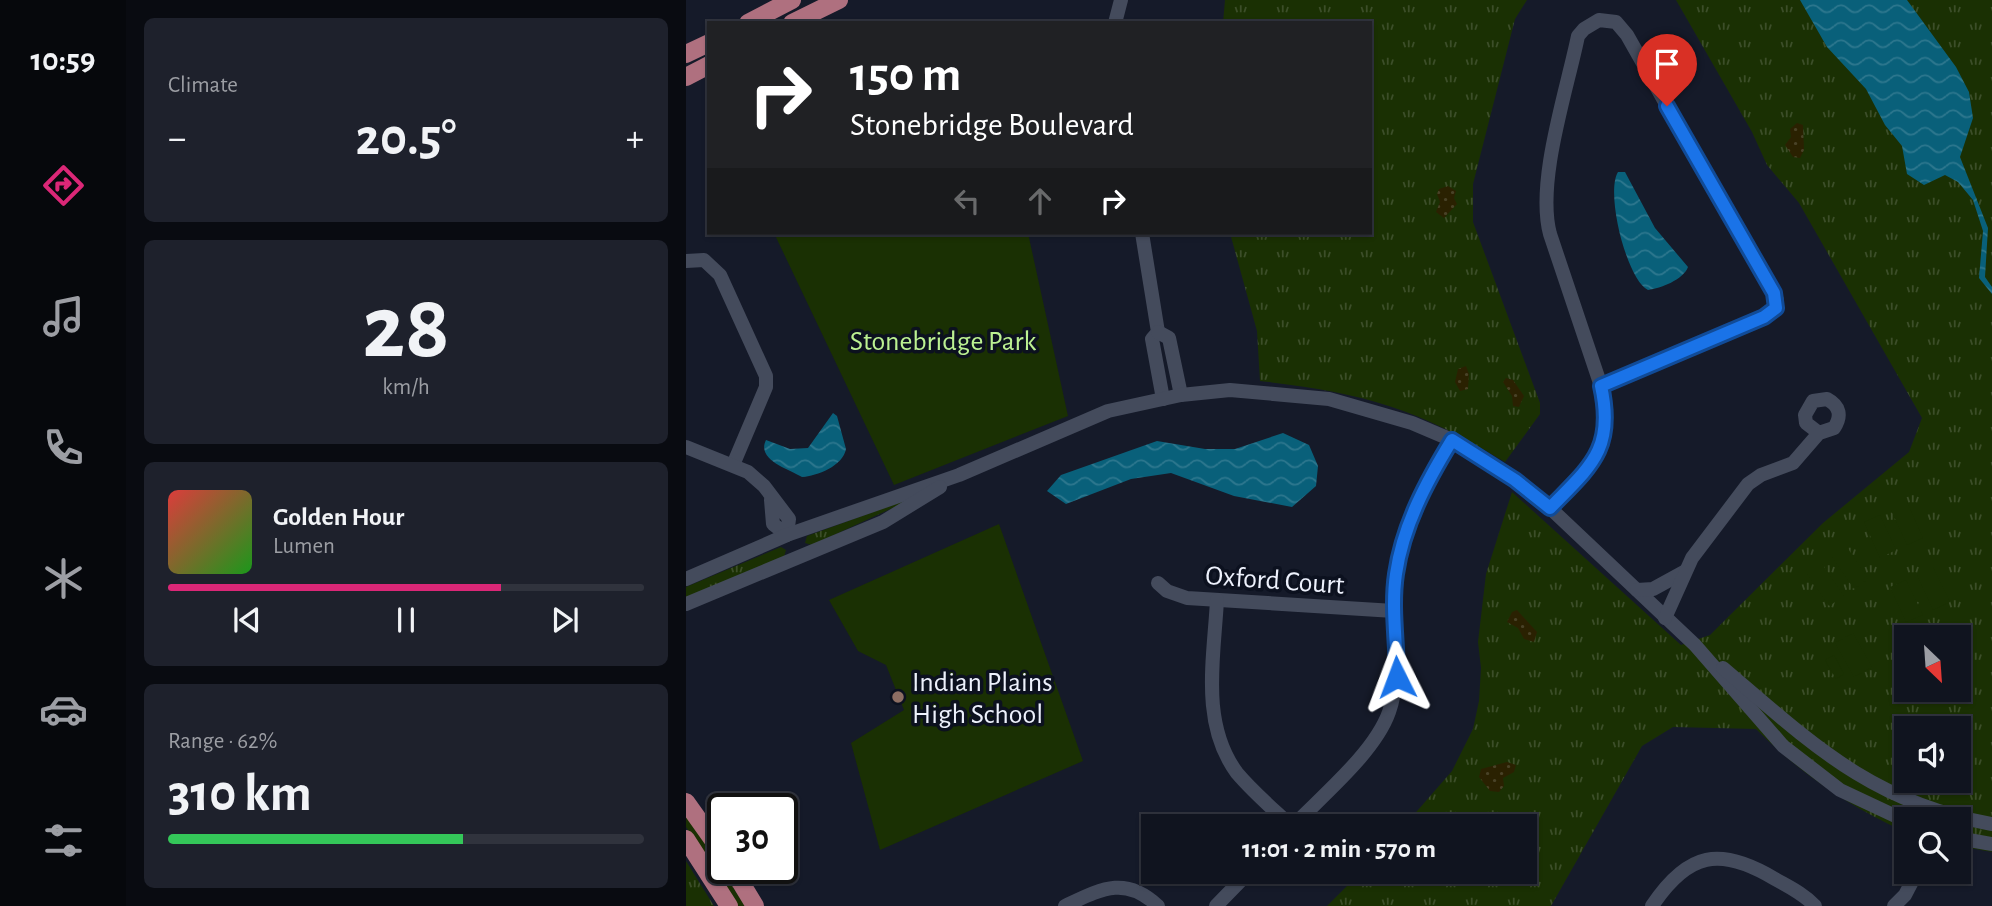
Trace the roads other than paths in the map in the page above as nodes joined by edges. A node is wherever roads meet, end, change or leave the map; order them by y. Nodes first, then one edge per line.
1 (792, 0) edge
2 (839, 0) edge
3 (1121, 0) edge
4 (752, 21) edge
5 (796, 21) edge
6 (1116, 21) edge
7 (707, 44) edge
8 (686, 54) edge
9 (707, 66) edge
10 (686, 77) edge
11 (1142, 235) edge
12 (686, 261) edge
13 (1158, 332) junction
14 (1601, 386) junction
15 (1181, 395) junction
16 (1163, 399) junction
17 (1819, 433) dead end
18 (1452, 440) junction
19 (686, 447) edge
20 (733, 465) junction
21 (959, 475) junction
22 (1550, 508) junction
23 (787, 535) junction
24 (1685, 571) junction
25 (686, 579) edge
26 (1158, 583) dead end
27 (1636, 590) junction
28 (1217, 600) junction
29 (686, 604) edge
30 (1394, 611) junction
31 (1665, 618) junction
32 (1704, 657) junction
33 (686, 802) edge
34 (1280, 814) edge
35 (1303, 814) edge
36 (1894, 816) edge
37 (1992, 824) edge
38 (707, 832) edge
39 (686, 839) edge
40 (1971, 840) edge
41 (1992, 844) edge
42 (742, 884) edge
43 (1237, 884) edge
44 (1911, 884) edge
45 (729, 906) edge
46 (755, 906) edge
47 (1065, 906) edge
48 (1158, 906) edge
49 (1216, 906) edge
50 (1652, 906) edge
51 (1815, 906) edge
52 (1894, 906) edge

1 - 4 main road
2 - 5 main road
3 - 6 street
7 - 8 main road
9 - 10 main road
11 - 13 street
12 - 20 street
13 - 15 street
13 - 16 street
14 - 14 street
14 - 22 street
15 - 16 street
15 - 18 street
16 - 21 street
17 - 24 street
18 - 22 street
18 - 30 street
19 - 20 street
20 - 23 street
21 - 23 street
21 - 29 street
22 - 27 street
23 - 25 street
24 - 27 street
24 - 31 street
26 - 28 street, Oxford Court
27 - 31 street
28 - 30 street, Oxford Court
28 - 34 street
30 - 35 street
31 - 32 street
32 - 36 street
32 - 37 street
33 - 38 main road
39 - 45 main road
40 - 41 street
42 - 46 main road
43 - 49 street
44 - 52 street
47 - 48 street
50 - 51 street

